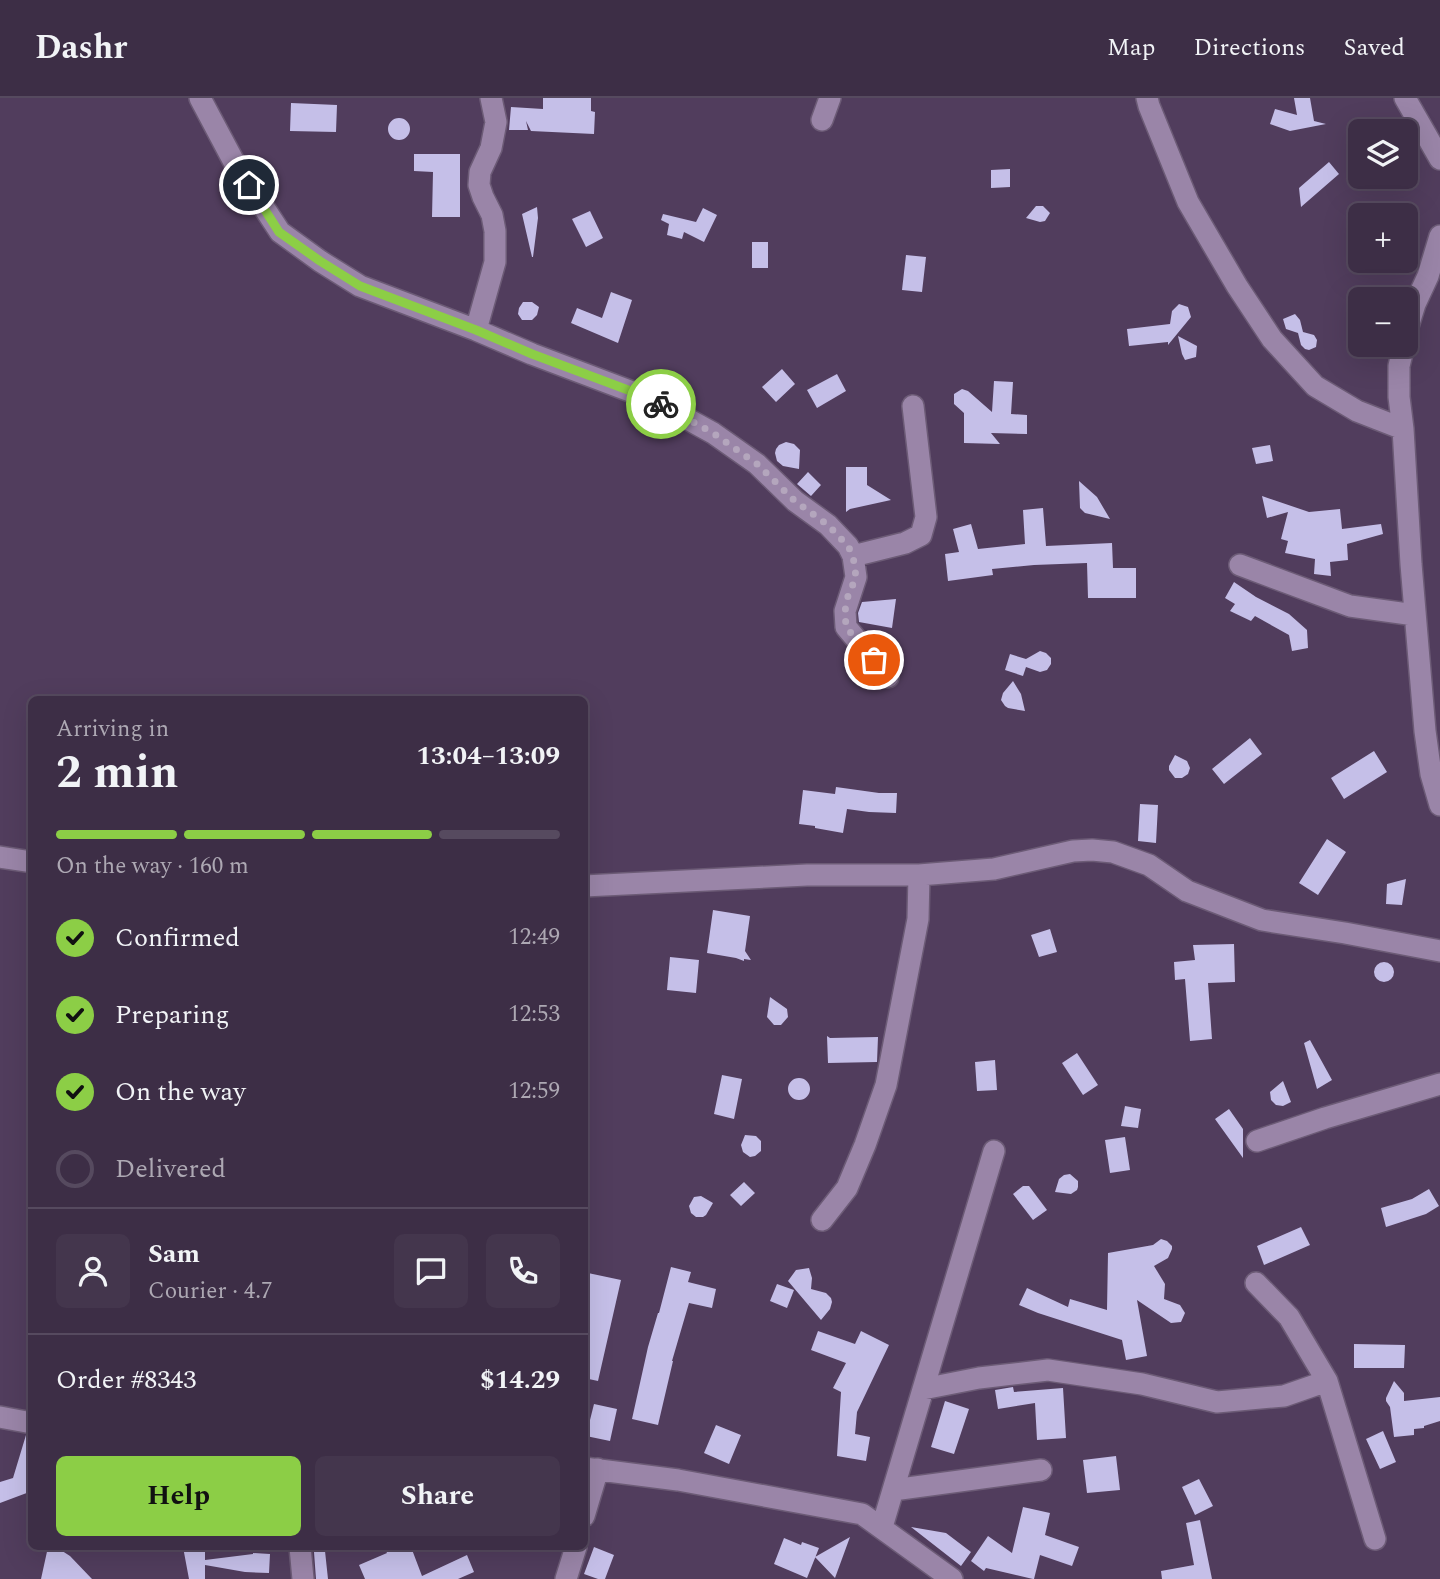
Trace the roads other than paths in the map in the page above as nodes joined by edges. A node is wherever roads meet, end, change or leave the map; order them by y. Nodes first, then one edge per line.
1 (200, 98) edge
2 (491, 98) edge
3 (830, 98) edge
4 (1147, 98) edge
5 (1405, 98) edge
6 (822, 120) dead end
7 (1440, 159) edge
8 (1440, 236) edge
9 (1418, 298) edge
10 (476, 330) junction
11 (1401, 357) edge
12 (913, 406) dead end
13 (1403, 429) junction
14 (853, 556) junction
15 (1240, 565) dead end
16 (1415, 615) junction
17 (888, 677) dead end
18 (1440, 805) edge
19 (0, 857) edge
20 (28, 862) edge
21 (919, 875) junction
22 (588, 886) edge
23 (1440, 951) edge
24 (1440, 1084) edge
25 (1257, 1141) dead end
26 (994, 1151) dead end
27 (822, 1220) dead end
28 (1256, 1283) dead end
29 (1326, 1381) junction
30 (923, 1390) junction
31 (0, 1417) edge
32 (28, 1422) edge
33 (592, 1468) edge
34 (1041, 1470) dead end
35 (893, 1490) junction
36 (588, 1492) edge
37 (882, 1527) junction
38 (1375, 1539) dead end
39 (300, 1550) edge
40 (575, 1550) edge
41 (303, 1579) edge
42 (566, 1579) edge
43 (952, 1579) edge

1 - 10 street
2 - 10 street
3 - 6 street
4 - 13 street
5 - 7 street
8 - 9 street
10 - 14 street
11 - 13 street
12 - 14 street
13 - 16 street
14 - 17 street
15 - 16 street
16 - 18 street
19 - 20 street
21 - 22 street
21 - 23 street
21 - 27 street
24 - 25 street
26 - 30 street
28 - 29 street
29 - 30 street
29 - 38 street
30 - 35 street
31 - 32 street
33 - 36 street
33 - 37 street
34 - 35 street
35 - 37 street
37 - 43 street
39 - 41 street
40 - 42 street

